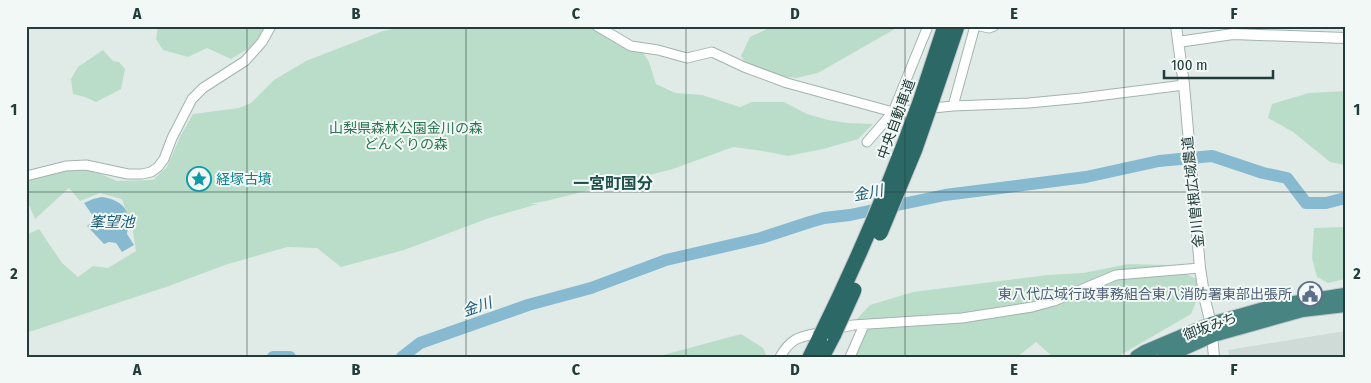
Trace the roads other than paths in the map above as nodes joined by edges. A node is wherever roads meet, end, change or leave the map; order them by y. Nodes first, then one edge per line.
1 (270, 26) edge
2 (597, 26) edge
3 (928, 26) edge
4 (945, 26) edge
5 (958, 26) edge
6 (975, 26) edge
7 (1176, 26) edge
8 (1344, 36) edge
9 (1178, 42) junction
10 (1184, 85) junction
11 (926, 100) junction
12 (953, 106) junction
13 (892, 112) junction
14 (867, 142) dead end
15 (26, 176) edge
16 (1200, 268) junction
17 (1345, 295) edge
18 (1345, 304) edge
19 (864, 325) junction
20 (1212, 329) junction
21 (824, 344) edge
22 (780, 357) edge
23 (804, 357) edge
24 (831, 357) edge
25 (850, 357) edge
26 (1137, 357) edge
27 (1164, 357) edge
28 (1214, 357) edge

1 - 15 street
2 - 13 street
3 - 13 street
4 - 11 highway, 中央自動車道
5 - 11 highway, 中央自動車道
6 - 12 street
7 - 9 street, 金川曽根広域農道
8 - 9 street
9 - 10 street, 金川曽根広域農道
10 - 12 street
10 - 16 street, 金川曽根広域農道
11 - 21 highway, 中央自動車道, bridge
11 - 21 highway, 中央自動車道, bridge
12 - 13 street
13 - 14 street
16 - 19 street
16 - 20 street, 金川曽根広域農道
17 - 20 highway, 御坂みち
18 - 20 highway, 御坂みち
19 - 22 street
19 - 25 street
20 - 26 highway, 御坂みち
20 - 27 highway, 御坂みち
20 - 28 street, 金川曽根広域農道
21 - 23 highway
21 - 24 highway

